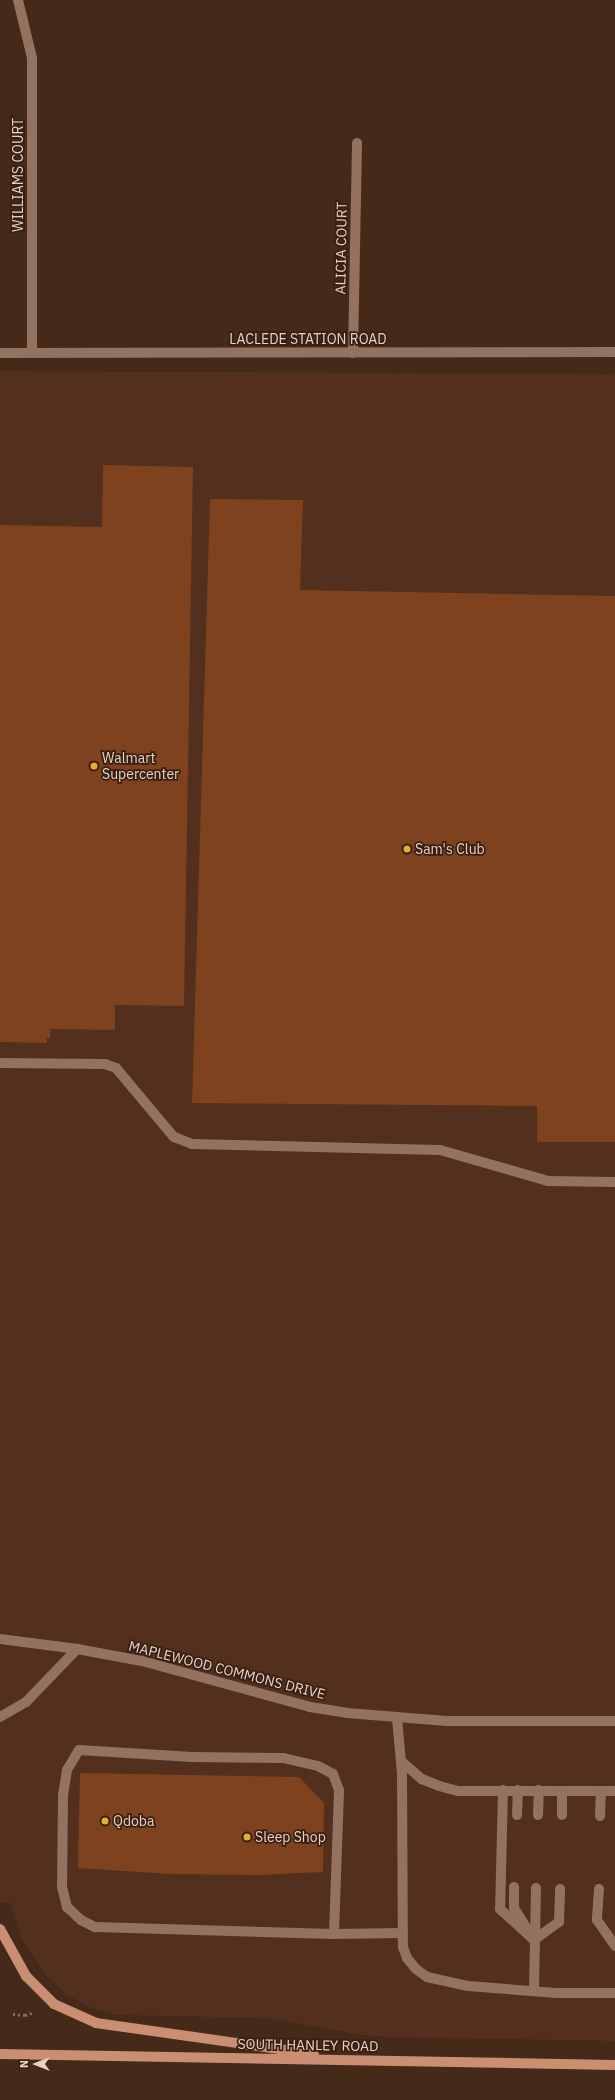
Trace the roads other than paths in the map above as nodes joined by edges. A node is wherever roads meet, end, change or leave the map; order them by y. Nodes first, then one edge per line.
1 (18, 0) edge
2 (357, 144) dead end
3 (0, 352) edge
4 (615, 352) edge
5 (32, 353) junction
6 (353, 353) junction
7 (0, 1063) edge
8 (615, 1182) edge
9 (0, 1639) edge
10 (77, 1649) junction
11 (0, 1717) edge
12 (397, 1718) junction
13 (615, 1721) edge
14 (401, 1761) junction
15 (503, 1790) junction
16 (518, 1790) junction
17 (539, 1790) junction
18 (562, 1791) junction
19 (601, 1791) junction
20 (615, 1791) edge
21 (517, 1815) dead end
22 (538, 1815) dead end
23 (562, 1815) dead end
24 (600, 1816) dead end
25 (514, 1887) dead end
26 (536, 1888) dead end
27 (560, 1888) dead end
28 (599, 1889) dead end
29 (0, 1929) edge
30 (402, 1933) junction
31 (334, 1934) junction
32 (534, 1940) junction
33 (615, 1946) edge
34 (534, 1991) junction
35 (615, 1993) edge
36 (0, 2054) edge
37 (358, 2060) junction
38 (615, 2065) edge

1 - 5 street, WILLIAMS COURT
2 - 6 street, ALICIA COURT
3 - 5 street, LACLEDE STATION ROAD
4 - 6 street, LACLEDE STATION ROAD
5 - 6 street, LACLEDE STATION ROAD
7 - 8 street
9 - 10 street, MAPLEWOOD COMMONS DRIVE
10 - 11 street
10 - 12 street, MAPLEWOOD COMMONS DRIVE
12 - 13 street, MAPLEWOOD COMMONS DRIVE
12 - 14 street
14 - 15 street
14 - 30 street
15 - 16 street
15 - 32 street
16 - 17 street
16 - 21 street
17 - 18 street
17 - 22 street
18 - 19 street
18 - 23 street
19 - 20 street
19 - 24 street
25 - 32 street
26 - 32 street
27 - 32 street
28 - 33 street
29 - 37 main road
30 - 31 street
30 - 34 street
31 - 31 street
32 - 34 street
34 - 35 street
36 - 37 main road, SOUTH HANLEY ROAD
37 - 38 main road, SOUTH HANLEY ROAD

